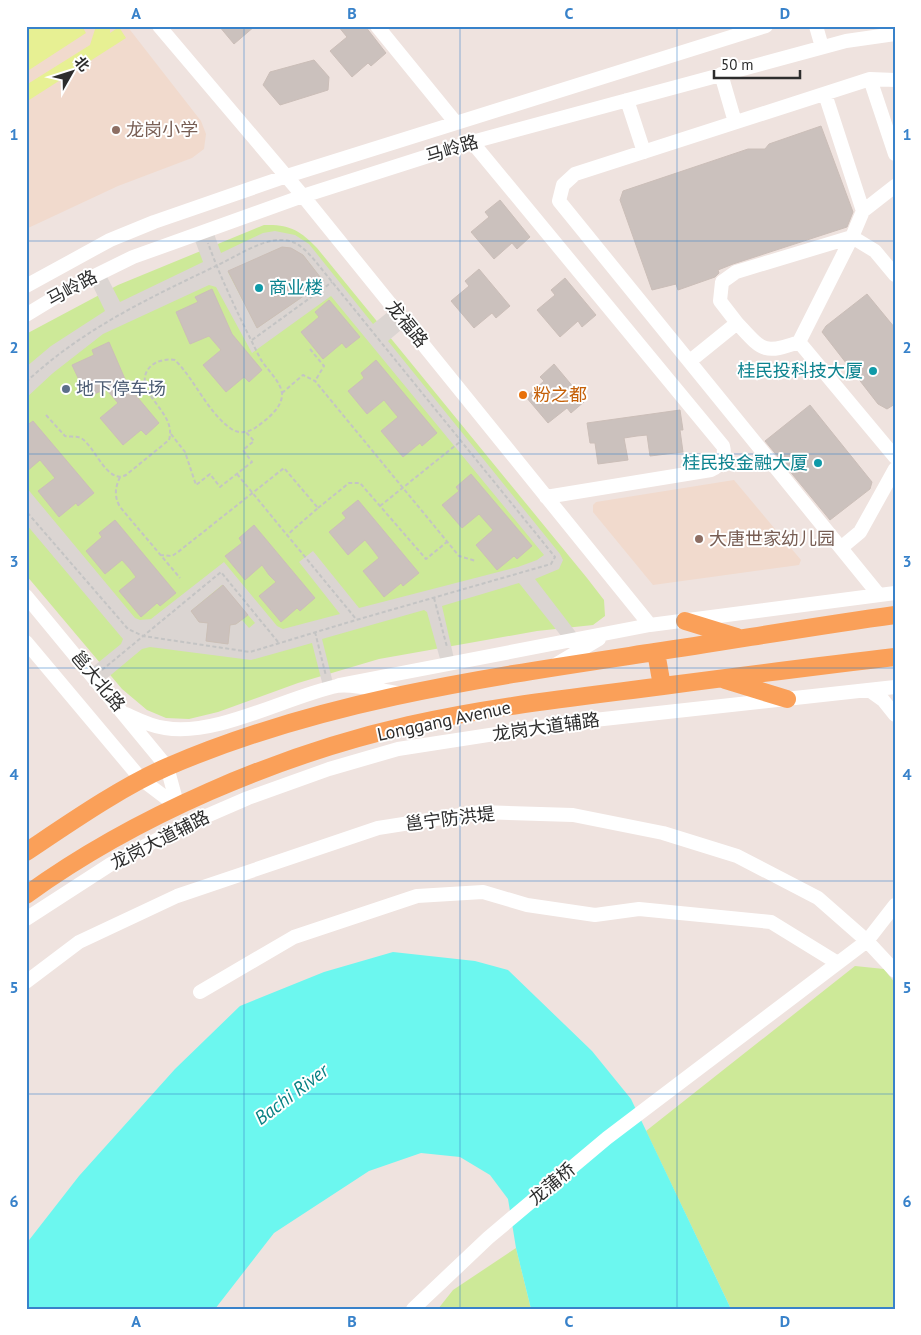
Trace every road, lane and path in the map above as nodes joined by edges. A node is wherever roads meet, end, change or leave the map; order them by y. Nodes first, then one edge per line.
1 (159, 26) edge
2 (377, 26) edge
3 (766, 26) edge
4 (816, 26) edge
5 (895, 34) edge
6 (822, 47) junction
7 (722, 74) junction
8 (870, 79) junction
9 (895, 80) edge
10 (825, 94) junction
11 (627, 100) junction
12 (735, 122) junction
13 (456, 123) junction
14 (418, 134) junction
15 (472, 142) junction
16 (644, 152) junction
17 (895, 154) edge
18 (426, 157) junction
19 (286, 176) junction
20 (895, 186) edge
21 (303, 196) junction
22 (863, 211) junction
23 (203, 231) junction
24 (852, 237) junction
25 (216, 266) junction
26 (895, 275) edge
27 (332, 282) junction
28 (26, 286) edge
29 (26, 315) edge
30 (737, 323) junction
31 (252, 340) junction
32 (799, 342) junction
33 (310, 349) dead end
34 (690, 361) junction
35 (315, 381) junction
36 (26, 382) edge
37 (282, 394) junction
38 (46, 415) dead end
39 (246, 432) junction
40 (171, 434) junction
41 (461, 441) junction
42 (895, 458) edge
43 (895, 469) edge
44 (237, 474) junction
45 (120, 477) junction
46 (403, 487) junction
47 (252, 492) junction
48 (546, 497) junction
49 (380, 506) junction
50 (318, 508) junction
51 (26, 511) edge
52 (287, 535) junction
53 (448, 541) junction
54 (842, 548) junction
55 (160, 555) junction
56 (476, 561) dead end
57 (180, 578) dead end
58 (895, 593) edge
59 (879, 595) junction
60 (26, 596) edge
61 (434, 598) junction
62 (895, 615) edge
63 (356, 620) junction
64 (685, 621) junction
65 (650, 626) junction
66 (315, 632) junction
67 (608, 633) junction
68 (143, 636) junction
69 (742, 638) junction
70 (26, 642) edge
71 (279, 642) junction
72 (447, 647) dead end
73 (656, 652) junction
74 (895, 657) edge
75 (552, 667) junction
76 (95, 676) junction
77 (720, 679) junction
78 (662, 686) junction
79 (334, 687) junction
80 (895, 687) edge
81 (869, 690) junction
82 (401, 694) junction
83 (787, 699) junction
84 (126, 714) junction
85 (895, 715) edge
86 (167, 767) junction
87 (141, 780) junction
88 (178, 807) junction
89 (26, 852) edge
90 (26, 895) edge
91 (895, 904) edge
92 (26, 919) edge
93 (867, 941) junction
94 (836, 962) junction
95 (895, 971) edge
96 (26, 982) edge
97 (200, 992) dead end
98 (416, 1305) edge

1 - 19 street, 龙福路
2 - 13 street
3 - 13 street, 马岭路
4 - 6 street
5 - 6 street, 马岭路
6 - 7 street, 马岭路
7 - 11 street, 马岭路
7 - 12 street
8 - 9 street
8 - 10 street
8 - 17 street
10 - 12 street
10 - 22 street
11 - 15 street, 马岭路
11 - 16 street
12 - 16 street
13 - 14 street, 马岭路
14 - 18 street
14 - 19 street, 马岭路
15 - 18 street, 马岭路
15 - 48 street
16 - 34 street
18 - 21 street, 马岭路
19 - 21 street, 龙福路
19 - 28 street, 马岭路
20 - 22 street
21 - 23 street, 马岭路
21 - 48 street, 龙福路
22 - 24 street
23 - 25 path
23 - 29 street, 马岭路
24 - 26 street
24 - 30 street
24 - 32 street
25 - 27 path
25 - 31 path
25 - 36 path
27 - 31 path
27 - 41 path
30 - 32 street
30 - 34 street
31 - 37 path
32 - 42 street
33 - 35 path
34 - 54 street
35 - 37 path
35 - 46 path
37 - 39 path
38 - 45 path
39 - 40 path
39 - 44 path
40 - 44 path
40 - 45 path
41 - 46 path
41 - 61 path
43 - 54 street
44 - 47 path
45 - 55 path
46 - 49 path
46 - 53 path
47 - 50 path
47 - 52 path
47 - 55 path
48 - 65 street, 龙福路
49 - 50 path
49 - 53 path
50 - 52 path
51 - 68 path
52 - 63 path
53 - 56 path
54 - 59 street
55 - 57 path
58 - 59 street
59 - 64 street
60 - 76 street, 邕大北路
61 - 63 path
61 - 72 path
62 - 69 main road, Longgang Avenue
63 - 66 path
64 - 65 street
64 - 69 main road
65 - 67 street
66 - 71 path
66 - 79 path
67 - 75 street
67 - 79 street
68 - 71 path
68 - 71 path
68 - 76 path
69 - 73 main road, Longgang Avenue
70 - 87 street, 邕大北路
73 - 75 main road, Longgang Avenue
73 - 78 main road
74 - 77 main road, Longgang Avenue
75 - 82 main road, Longgang Avenue
76 - 84 street, 邕大北路
77 - 78 main road, Longgang Avenue
77 - 83 main road
78 - 88 main road, Longgang Avenue
79 - 82 street
79 - 84 street
80 - 81 street, 龙岗大道辅路
81 - 83 street, 龙岗大道辅路
81 - 85 street
82 - 86 main road, Longgang Avenue
83 - 92 street, 龙岗大道辅路
84 - 86 street, 邕大北路
86 - 87 main road, Longgang Avenue
86 - 88 street
87 - 88 street, 邕大北路
87 - 89 main road, Longgang Avenue
88 - 90 main road, Longgang Avenue
91 - 93 street, 龙蒲桥
93 - 94 street, 龙蒲桥
93 - 95 street, 邕宁防洪堤
93 - 96 street, 邕宁防洪堤
94 - 97 street
94 - 98 street, 龙蒲桥

